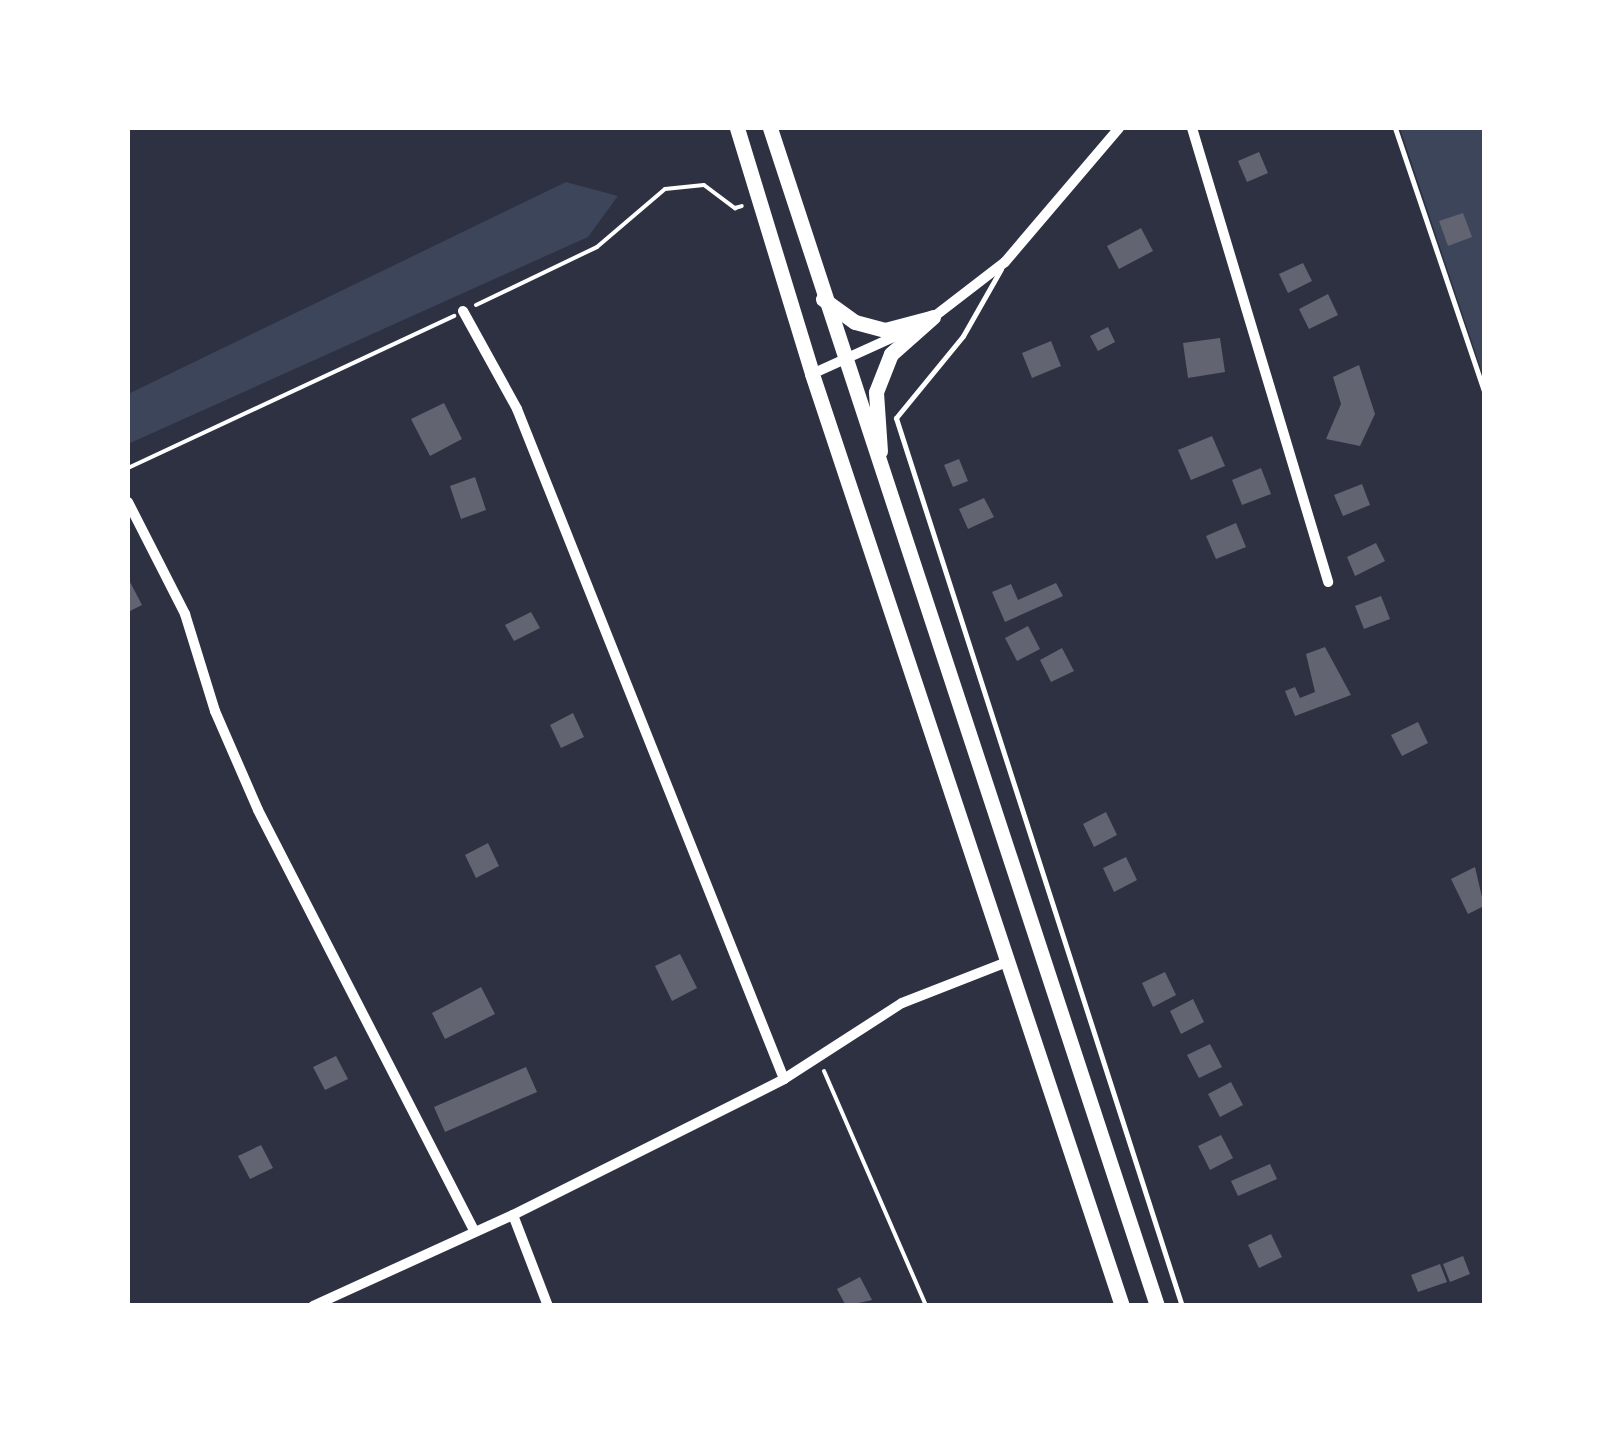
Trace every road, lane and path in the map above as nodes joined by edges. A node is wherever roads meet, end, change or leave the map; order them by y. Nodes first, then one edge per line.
1 (737, 128) edge
2 (770, 128) edge
3 (1119, 128) edge
4 (1192, 128) edge
5 (1395, 128) edge
6 (758, 201) junction
7 (1005, 262) junction
8 (822, 299) junction
9 (464, 311) junction
10 (934, 317) junction
11 (842, 356) junction
12 (812, 374) junction
13 (1484, 390) edge
14 (128, 468) edge
15 (880, 472) junction
16 (128, 502) edge
17 (1328, 582) dead end
18 (1008, 962) junction
19 (818, 1058) junction
20 (784, 1080) junction
21 (512, 1216) junction
22 (474, 1231) junction
23 (313, 1306) edge
24 (548, 1306) edge
25 (926, 1306) edge
26 (1122, 1306) edge
27 (1157, 1306) edge
28 (1182, 1306) edge

1 - 6 main road
2 - 8 main road
3 - 7 street
4 - 17 street
5 - 13 lane
6 - 9 path
6 - 12 main road
7 - 10 street
7 - 28 lane
8 - 10 main road
8 - 11 main road
9 - 14 path
9 - 20 street
10 - 11 street
10 - 15 main road
11 - 12 street
11 - 15 main road
12 - 18 main road
15 - 27 main road
16 - 22 street
18 - 19 street
18 - 26 main road
19 - 20 street
19 - 25 path
20 - 21 street
21 - 22 street
21 - 24 street
22 - 23 street

